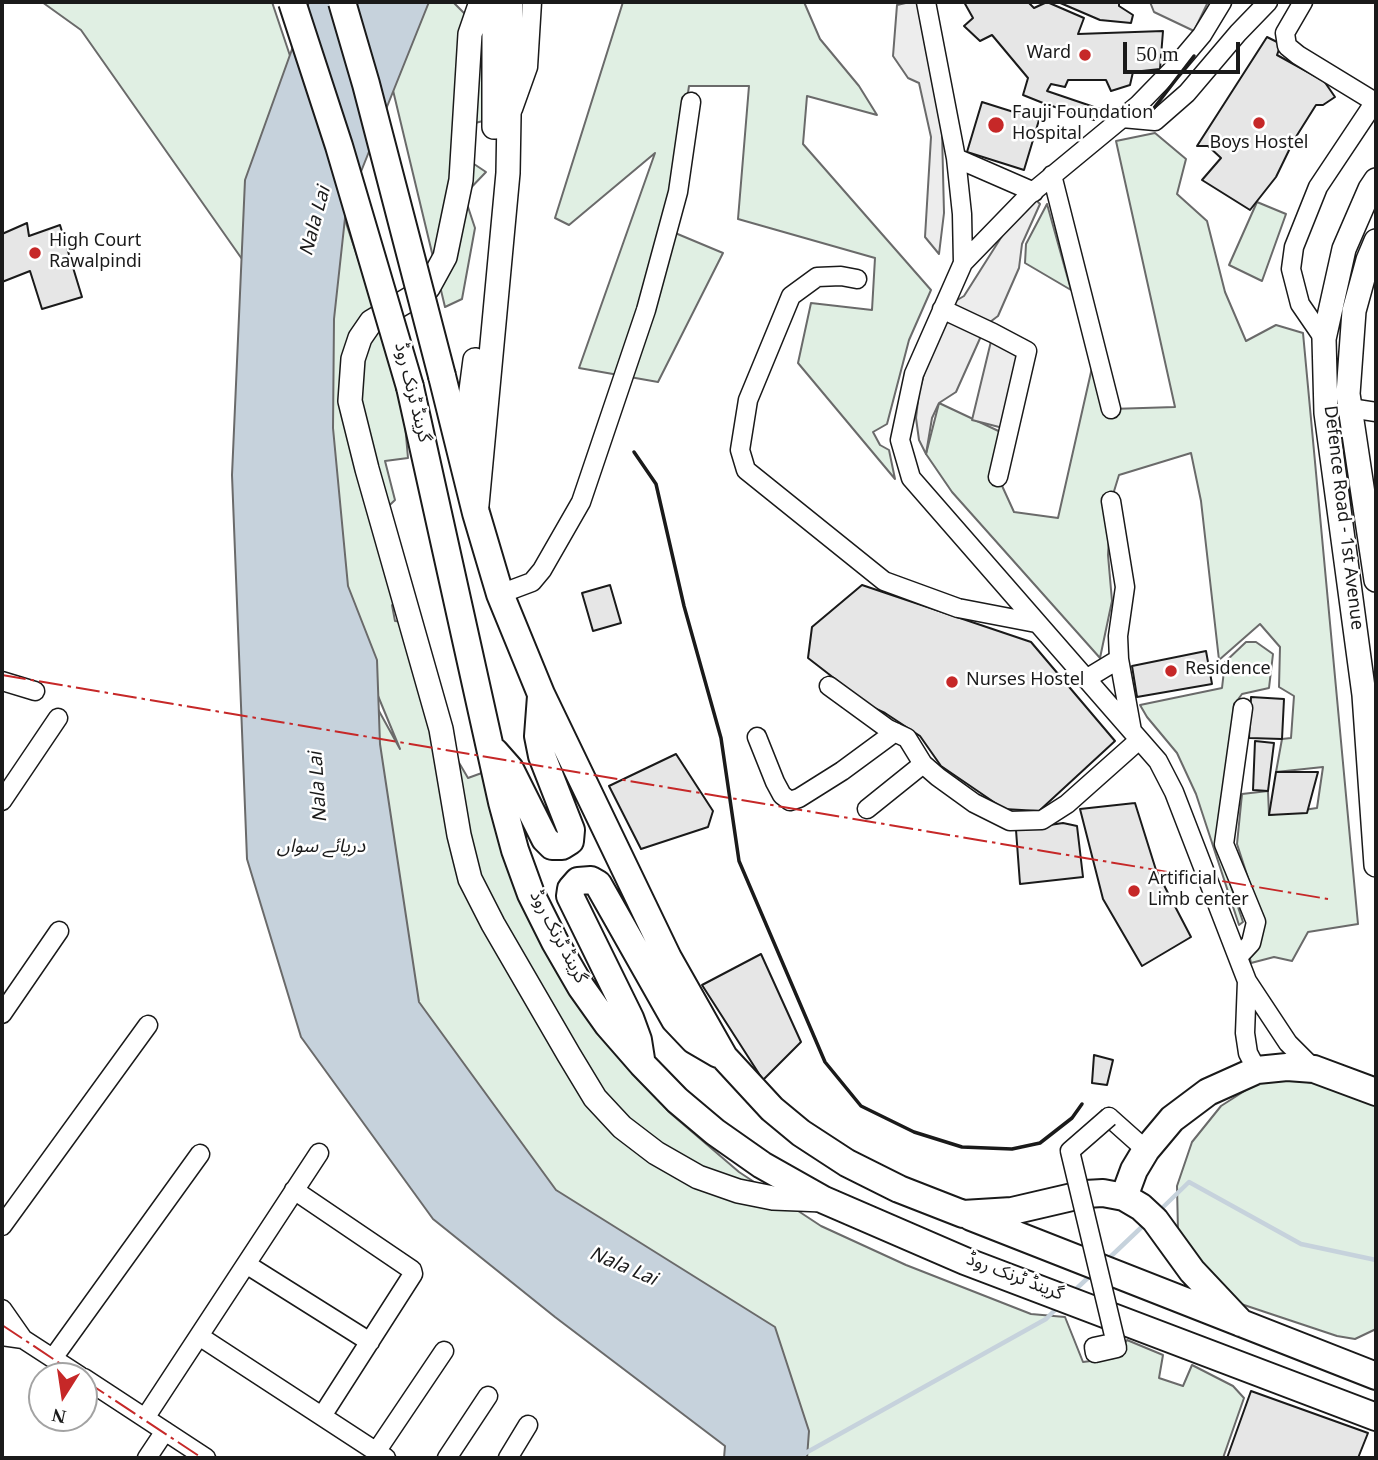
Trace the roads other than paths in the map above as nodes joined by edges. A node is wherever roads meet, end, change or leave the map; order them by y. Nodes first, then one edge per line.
1 (292, 2) edge
2 (342, 2) edge
3 (481, 2) edge
4 (494, 2) edge
5 (511, 2) edge
6 (532, 2) edge
7 (926, 2) edge
8 (1222, 2) edge
9 (1268, 2) edge
10 (1303, 2) edge
11 (1376, 101) edge
12 (691, 102) dead end
13 (1122, 118) junction
14 (509, 119) junction
15 (956, 158) junction
16 (1052, 175) junction
17 (1376, 180) edge
18 (1034, 192) junction
19 (1376, 241) edge
20 (963, 263) junction
21 (858, 279) dead end
22 (942, 309) junction
23 (1324, 339) junction
24 (1350, 408) junction
25 (1111, 409) dead end
26 (1376, 412) edge
27 (462, 458) junction
28 (998, 477) dead end
29 (1111, 501) dead end
30 (476, 513) junction
31 (1376, 582) edge
32 (1350, 588) junction
33 (500, 594) junction
34 (1037, 623) junction
35 (1119, 659) junction
36 (1086, 679) junction
37 (2, 681) edge
38 (829, 686) dead end
39 (35, 691) dead end
40 (541, 694) junction
41 (1243, 708) dead end
42 (58, 718) dead end
43 (895, 732) junction
44 (1135, 735) junction
45 (757, 737) dead end
46 (491, 747) junction
47 (923, 764) junction
48 (2, 802) edge
49 (867, 809) dead end
50 (1376, 864) edge
51 (59, 931) dead end
52 (1238, 957) junction
53 (1247, 981) junction
54 (2, 1014) edge
55 (148, 1025) dead end
56 (724, 1057) junction
57 (642, 1064) junction
58 (1314, 1069) junction
59 (1257, 1070) junction
60 (1376, 1092) edge
61 (1146, 1150) junction
62 (318, 1153) dead end
63 (200, 1154) dead end
64 (294, 1191) junction
65 (1124, 1197) junction
66 (824, 1200) junction
67 (963, 1214) junction
68 (2, 1226) edge
69 (246, 1264) junction
70 (1090, 1308) junction
71 (2, 1309) edge
72 (1241, 1323) junction
73 (2, 1336) edge
74 (199, 1336) junction
75 (23, 1339) junction
76 (370, 1342) junction
77 (444, 1351) dead end
78 (53, 1358) junction
79 (59, 1362) edge
80 (1375, 1375) edge
81 (98, 1387) edge
82 (488, 1396) dead end
83 (322, 1416) junction
84 (1376, 1417) edge
85 (145, 1418) junction
86 (528, 1425) dead end
87 (165, 1431) junction
88 (381, 1455) edge
89 (147, 1458) edge
90 (206, 1458) edge
91 (447, 1458) edge
92 (508, 1458) edge

1 - 46 highway, گرینڈ ٹرنک روڈ, bridge
2 - 27 highway, گرینڈ ٹرنک روڈ, bridge
3 - 66 main road
4 - 27 main road
5 - 14 main road
6 - 14 street
7 - 15 street
8 - 13 street
9 - 13 street
10 - 11 street
11 - 23 street
12 - 33 street
13 - 16 street
14 - 30 main road
15 - 18 street
15 - 20 street
16 - 18 street
16 - 25 street
17 - 23 main road, Defence Road - 1st Avenue
18 - 20 street
19 - 24 main road
20 - 22 street
21 - 34 street
22 - 28 street
22 - 34 street
23 - 32 main road, Defence Road - 1st Avenue
24 - 26 street
24 - 31 main road
27 - 30 highway, گرینڈ ٹرنک روڈ
29 - 35 street
30 - 33 highway, گرینڈ ٹرنک روڈ
31 - 32 street
32 - 50 main road, Defence Road - 1st Avenue
33 - 40 highway, گرینڈ ٹرنک روڈ
34 - 36 street
35 - 36 street
35 - 44 street
36 - 44 street
37 - 39 street
38 - 43 street
40 - 46 highway
40 - 56 highway, گرینڈ ٹرنک روڈ
41 - 52 street
42 - 48 street
43 - 45 street
43 - 47 street
44 - 47 street
44 - 52 street
46 - 57 highway, گرینڈ ٹرنک روڈ
47 - 49 street
51 - 54 street
52 - 53 street
53 - 58 street
53 - 59 street
55 - 68 street
56 - 57 highway
56 - 67 highway, گرینڈ ٹرنک روڈ
57 - 66 highway, گرینڈ ٹرنک روڈ
58 - 59 highway
58 - 60 highway
59 - 61 highway
61 - 65 highway
61 - 70 street, bridge
62 - 64 street
63 - 78 street
64 - 69 street
64 - 76 street
65 - 67 highway, گرینڈ ٹرنک روڈ
65 - 72 highway, گرینڈ ٹرنک روڈ
66 - 70 highway, گرینڈ ٹرنک روڈ
67 - 72 highway, گرینڈ ٹرنک روڈ
69 - 74 street
69 - 76 street
70 - 84 highway, گرینڈ ٹرنک روڈ
71 - 75 street
72 - 80 highway, گرینڈ ٹرنک روڈ
73 - 75 street
74 - 83 street
74 - 85 street
75 - 78 street
76 - 83 street
77 - 88 street
78 - 79 street
81 - 85 street
82 - 91 street
83 - 88 street
85 - 87 street
86 - 92 street
87 - 89 street
87 - 90 street

